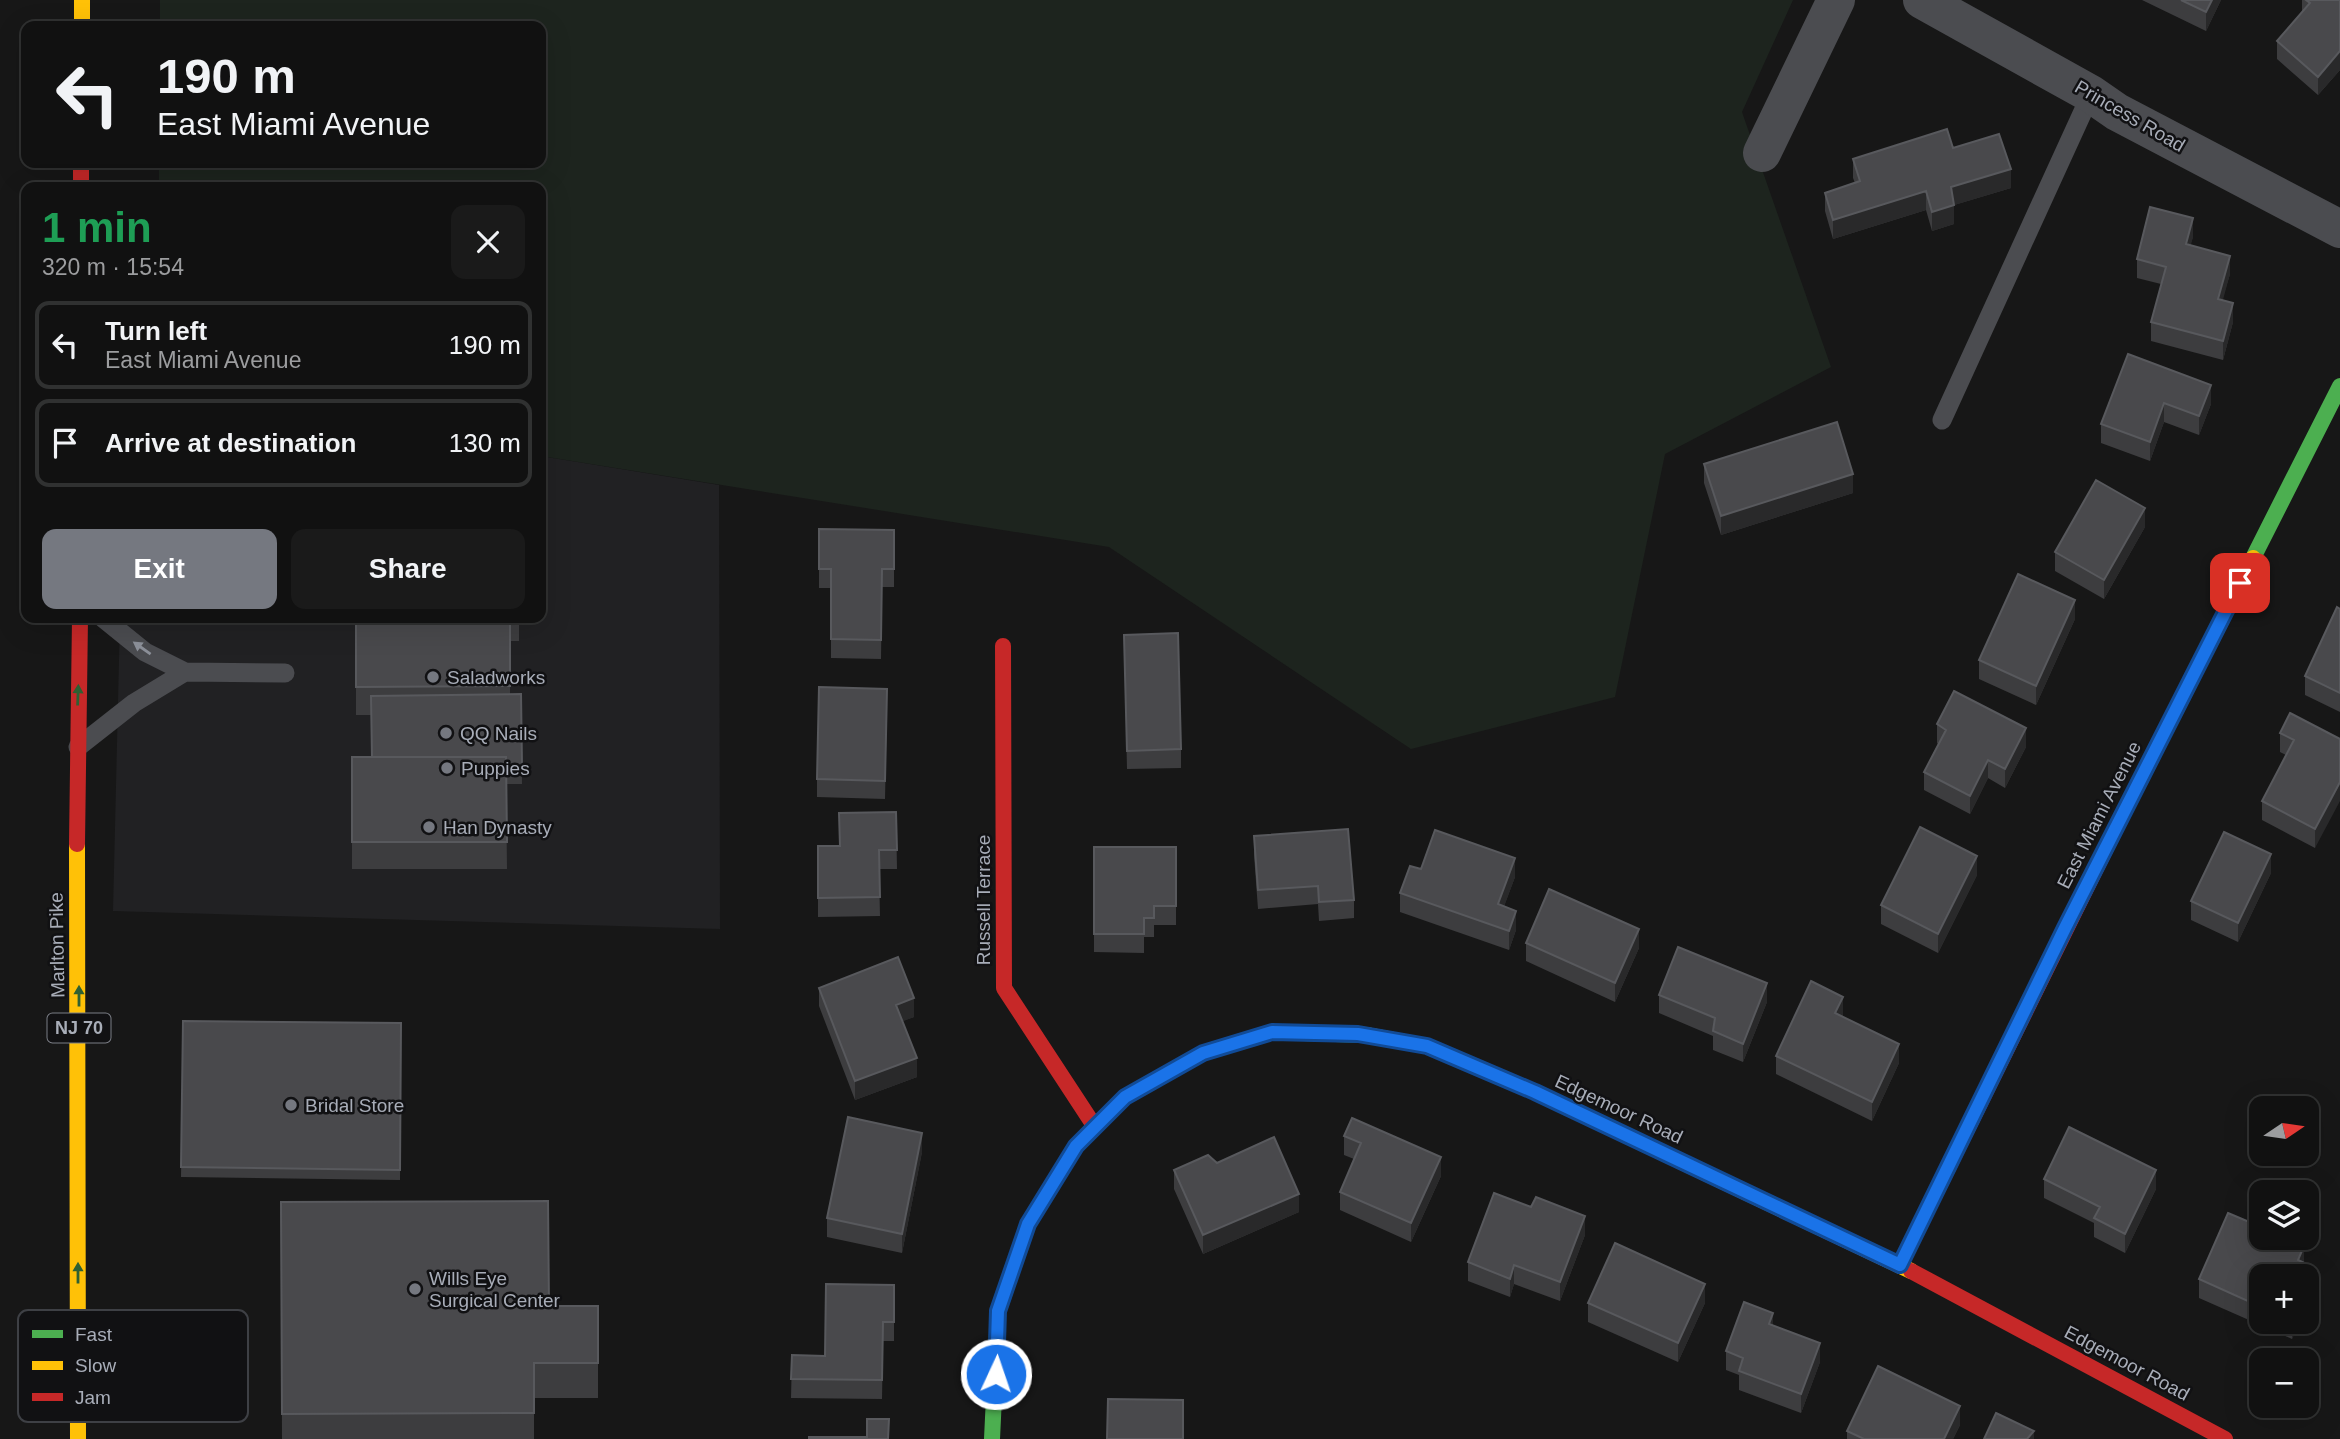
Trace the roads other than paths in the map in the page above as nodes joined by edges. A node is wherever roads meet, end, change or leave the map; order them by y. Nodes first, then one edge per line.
1 (82, 0) edge
2 (1836, 0) edge
3 (1922, 0) edge
4 (82, 21) edge
5 (2091, 94) junction
6 (1762, 153) dead end
7 (2340, 229) edge
8 (2340, 386) edge
9 (1942, 420) dead end
10 (80, 623) edge
11 (109, 623) edge
12 (1003, 646) dead end
13 (185, 672) junction
14 (285, 673) dead end
15 (77, 748) junction
16 (1096, 1127) junction
17 (1900, 1265) junction
18 (78, 1310) edge
19 (992, 1439) edge
20 (2225, 1439) edge

1 - 4 main road
2 - 6 street
3 - 5 street, Princess Road
5 - 7 street, Princess Road
5 - 9 lane
8 - 17 main road, East Miami Avenue
15 -> 10 main road, Marlton Pike / NJ 70
13 -> 11 lane
12 - 16 main road, Russell Terrace
13 - 14 lane
13 - 15 lane
18 -> 15 main road, Marlton Pike / NJ 70
16 - 17 main road, Edgemoor Road
16 - 19 main road, Edgemoor Road
17 - 20 main road, Edgemoor Road

